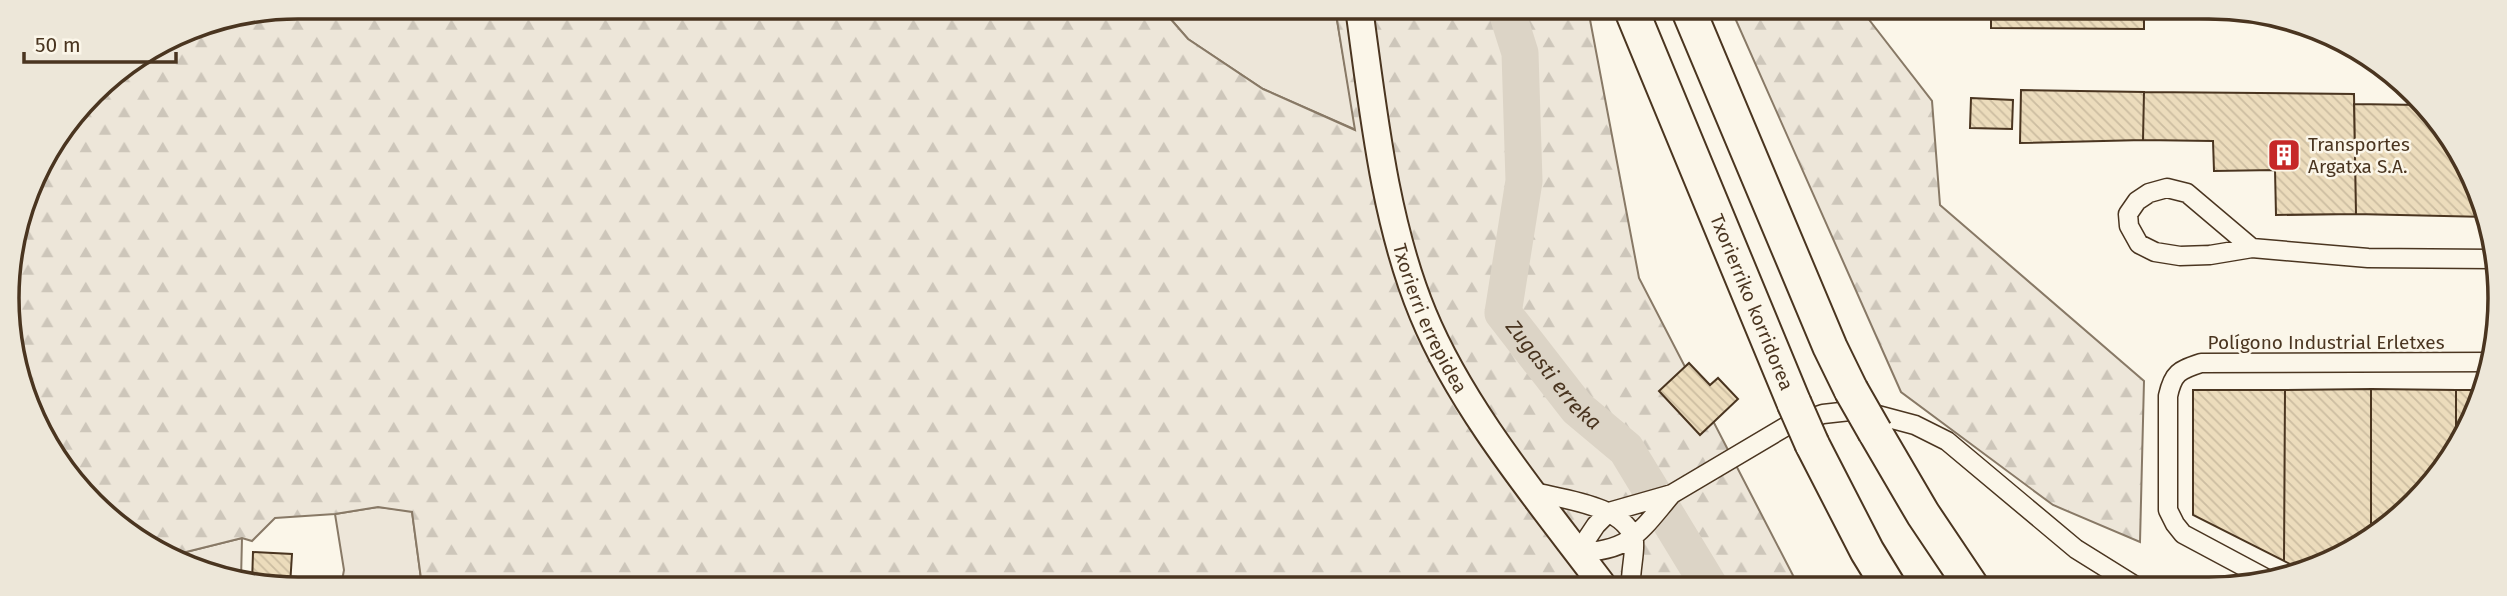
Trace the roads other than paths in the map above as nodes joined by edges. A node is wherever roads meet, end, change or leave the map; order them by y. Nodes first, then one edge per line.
1 (1361, 19) edge
2 (1635, 19) edge
3 (1692, 19) edge
4 (2252, 248) junction
5 (2484, 259) edge
6 (2480, 362) edge
7 (1534, 492) junction
8 (1672, 494) junction
9 (1613, 510) junction
10 (1635, 536) junction
11 (1947, 549) junction
12 (1578, 552) junction
13 (2255, 572) edge
14 (1597, 577) edge
15 (1632, 577) edge
16 (1883, 577) edge
17 (1965, 577) edge
18 (1976, 577) edge
19 (2121, 577) edge

1 - 7 main road, Txorierri errepidea
2 - 16 highway, Txorierriko korridorea, bridge
3 - 11 highway, bridge
4 - 4 street
4 - 5 street
6 - 13 street, Polígono Industrial Erletxes
7 - 9 street
7 - 12 main road, Txorierri errepidea
8 - 9 street
8 - 10 street
8 - 19 street
9 - 10 street
9 - 12 street
10 - 12 street
10 - 15 street
11 - 17 highway
11 - 18 highway
12 - 14 main road, Txorierri errepidea

